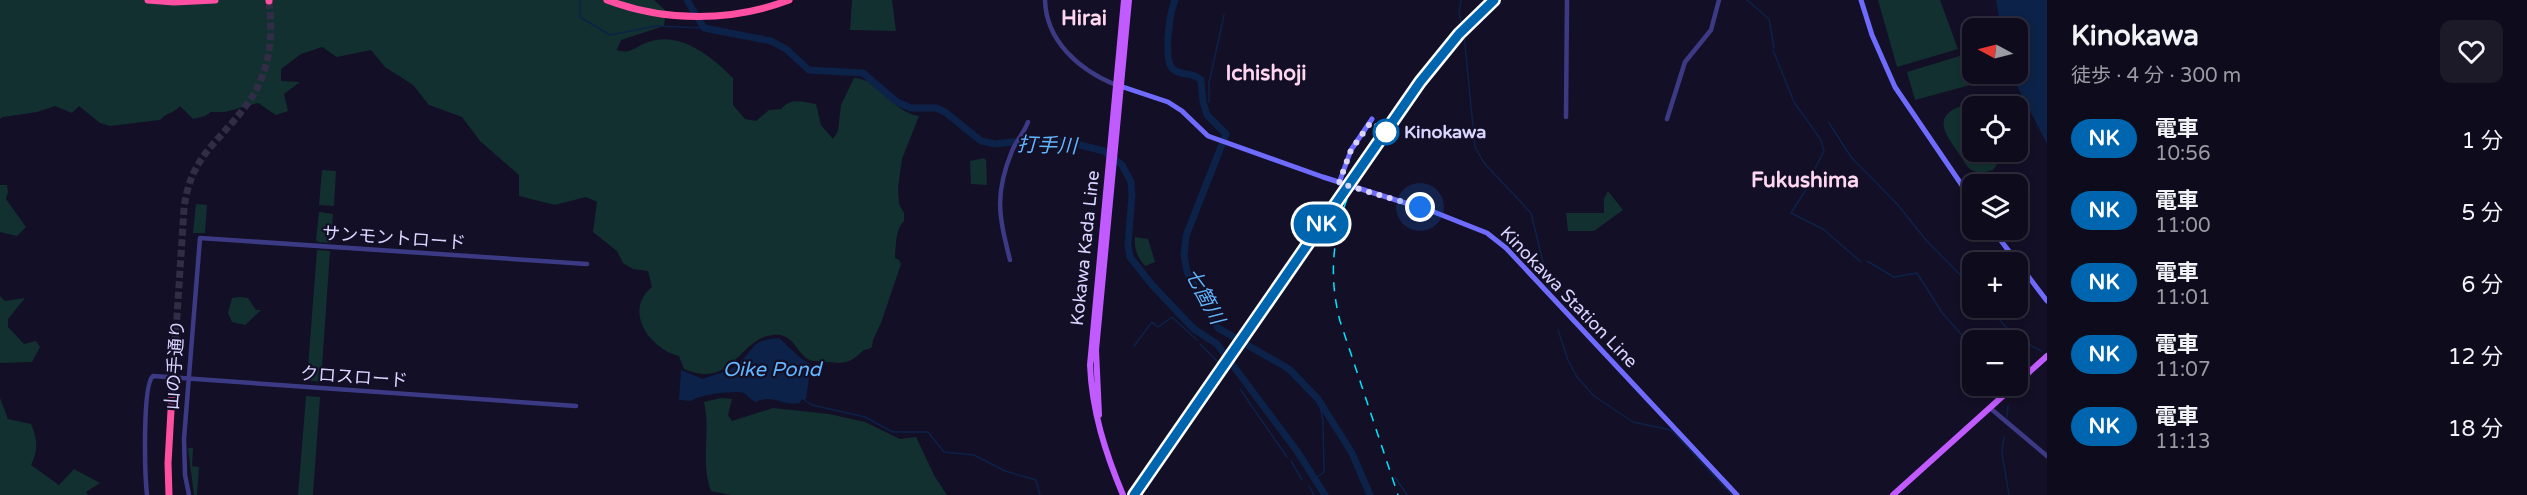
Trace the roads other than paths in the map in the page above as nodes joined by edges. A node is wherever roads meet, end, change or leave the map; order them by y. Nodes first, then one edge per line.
1 (148, 0) edge
2 (215, 0) edge
3 (608, 0) edge
4 (789, 0) edge
5 (1046, 0) edge
6 (1124, 0) edge
7 (1129, 0) edge
8 (1567, 0) edge
9 (1719, 0) edge
10 (1861, 0) edge
11 (1118, 86) junction
12 (1566, 117) dead end
13 (1667, 118) dead end
14 (1372, 119) dead end
15 (1028, 122) dead end
16 (1339, 183) junction
17 (1962, 185) edge
18 (200, 238) joint
19 (1010, 260) dead end
20 (587, 264) dead end
21 (2028, 277) edge
22 (2047, 301) edge
23 (2047, 356) edge
24 (2028, 373) edge
25 (188, 379) junction
26 (172, 393) tunnel mouth
27 (2003, 396) edge
28 (576, 406) dead end
29 (1990, 408) junction
30 (2047, 456) edge
31 (147, 495) edge
32 (169, 495) edge
33 (189, 495) edge
34 (1125, 495) edge
35 (1737, 495) edge
36 (1893, 495) edge

1 - 2 highway
3 - 4 highway
5 - 11 street
6 - 11 main road, Kokawa Kada Line
7 - 11 main road, Kokawa Kada Line
8 - 12 street
9 - 13 street
10 - 17 main road
11 - 16 main road, Kinokawa Station Line
11 - 34 main road, Kokawa Kada Line
14 - 16 main road
15 - 19 street
16 - 35 main road, Kinokawa Station Line
18 - 20 street, サンモントロード
18 - 25 street, 山の手通り
21 - 22 main road
23 - 24 main road
25 - 28 street, クロスロード
25 - 31 street, クロスロード
25 - 33 street, 山の手通り
26 - 32 highway
27 - 29 main road
29 - 30 street
29 - 36 main road

